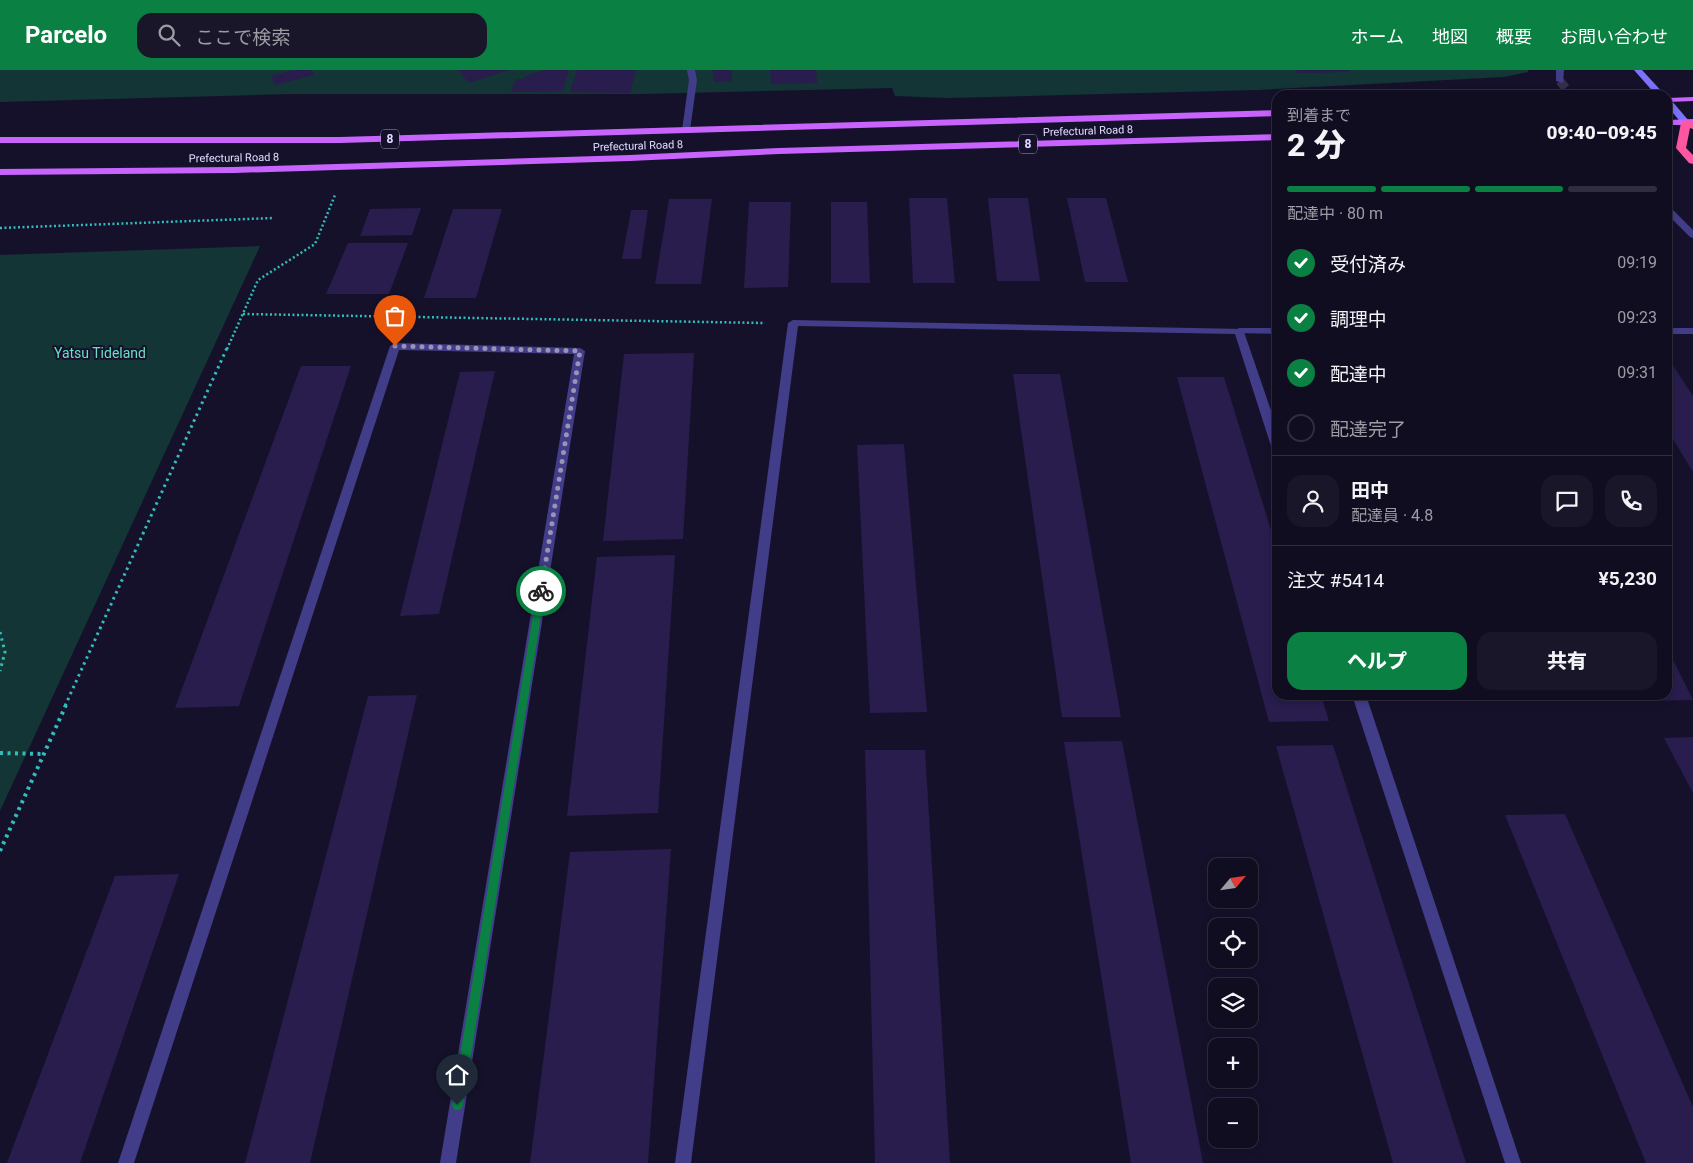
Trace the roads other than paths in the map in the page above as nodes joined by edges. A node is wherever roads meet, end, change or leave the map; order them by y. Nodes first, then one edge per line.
1 (691, 70) edge
2 (1560, 70) edge
3 (1638, 70) edge
4 (1560, 81) tunnel mouth
5 (1656, 90) edge
6 (1693, 99) edge
7 (1672, 101) edge
8 (1672, 105) edge
9 (1272, 113) edge
10 (1672, 123) edge
11 (1691, 124) edge
12 (686, 130) junction
13 (1272, 137) edge
14 (0, 140) edge
15 (1693, 161) edge
16 (0, 172) edge
17 (1672, 214) edge
18 (1693, 235) edge
19 (1239, 331) junction
20 (1272, 331) edge
21 (1672, 331) edge
22 (1693, 331) edge
23 (1272, 431) edge
24 (1361, 700) edge
25 (126, 1163) edge
26 (448, 1163) edge
27 (683, 1163) edge
28 (1513, 1163) edge

1 - 12 street
2 - 4 street
3 - 5 street
6 - 7 main road
8 - 11 street
9 - 12 main road, Prefectural Road 8 / 8
10 - 11 main road
11 - 15 highway
12 - 14 main road, Prefectural Road 8 / 8
13 - 16 main road, Prefectural Road 8 / 8
17 - 18 street
19 - 20 street
19 - 23 street
19 - 27 street
21 - 22 street
24 - 28 street
25 - 26 street

